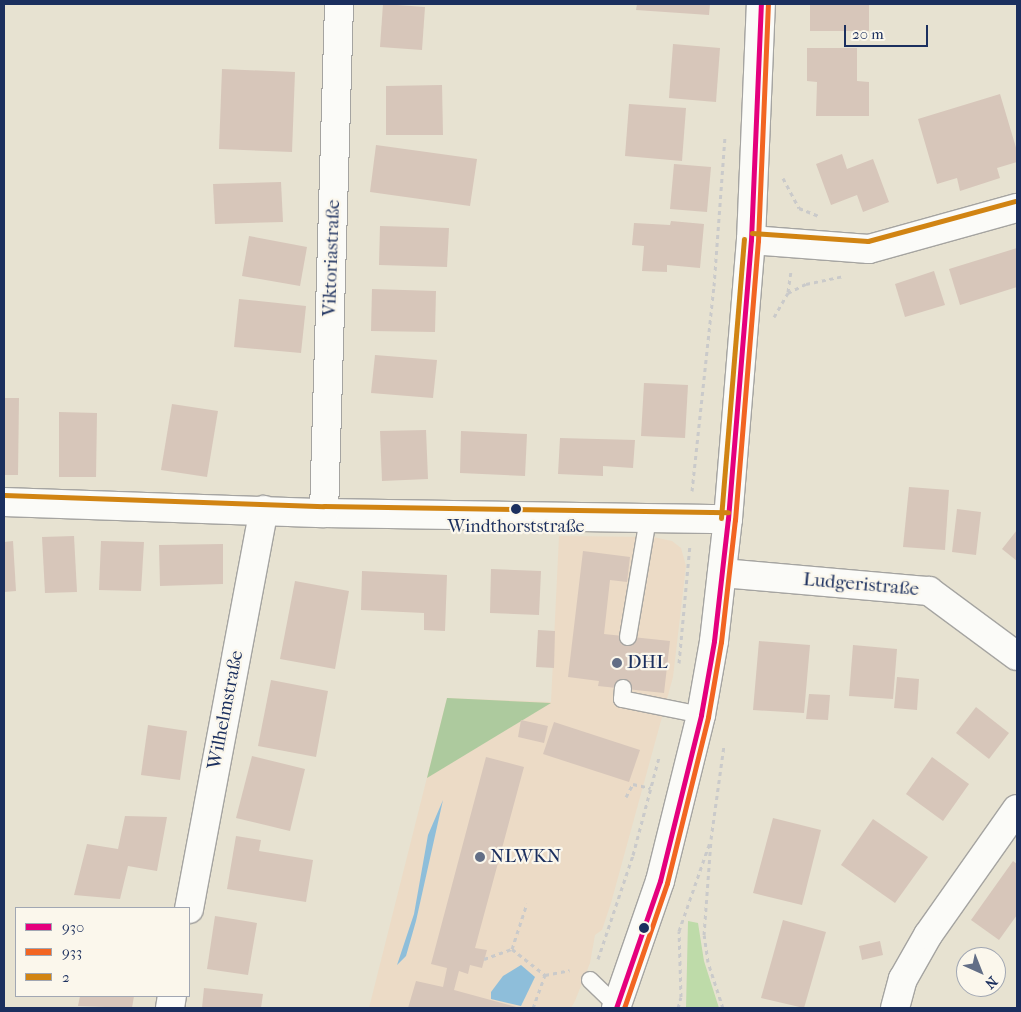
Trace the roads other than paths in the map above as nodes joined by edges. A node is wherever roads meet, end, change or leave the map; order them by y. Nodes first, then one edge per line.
1 (339, 4) edge
2 (761, 4) edge
3 (1017, 208) edge
4 (750, 240) junction
5 (4, 502) edge
6 (264, 510) junction
7 (324, 513) junction
8 (648, 519) junction
9 (728, 519) junction
10 (722, 573) junction
11 (628, 636) dead end
12 (1015, 649) edge
13 (623, 688) dead end
14 (701, 715) junction
15 (1017, 809) edge
16 (189, 907) edge
17 (590, 980) dead end
18 (618, 1008) edge
19 (895, 1008) edge

1 - 7 street, Viktoriastraße
2 - 4 street
3 - 4 street
4 - 9 street
5 - 6 street
6 - 7 street
6 - 16 street, Wilhelmstraße
7 - 8 street
8 - 9 street
8 - 11 lane
9 - 10 street
10 - 12 street, Ludgeristraße
10 - 14 street
13 - 14 lane
14 - 18 street
15 - 19 street
17 - 18 lane

